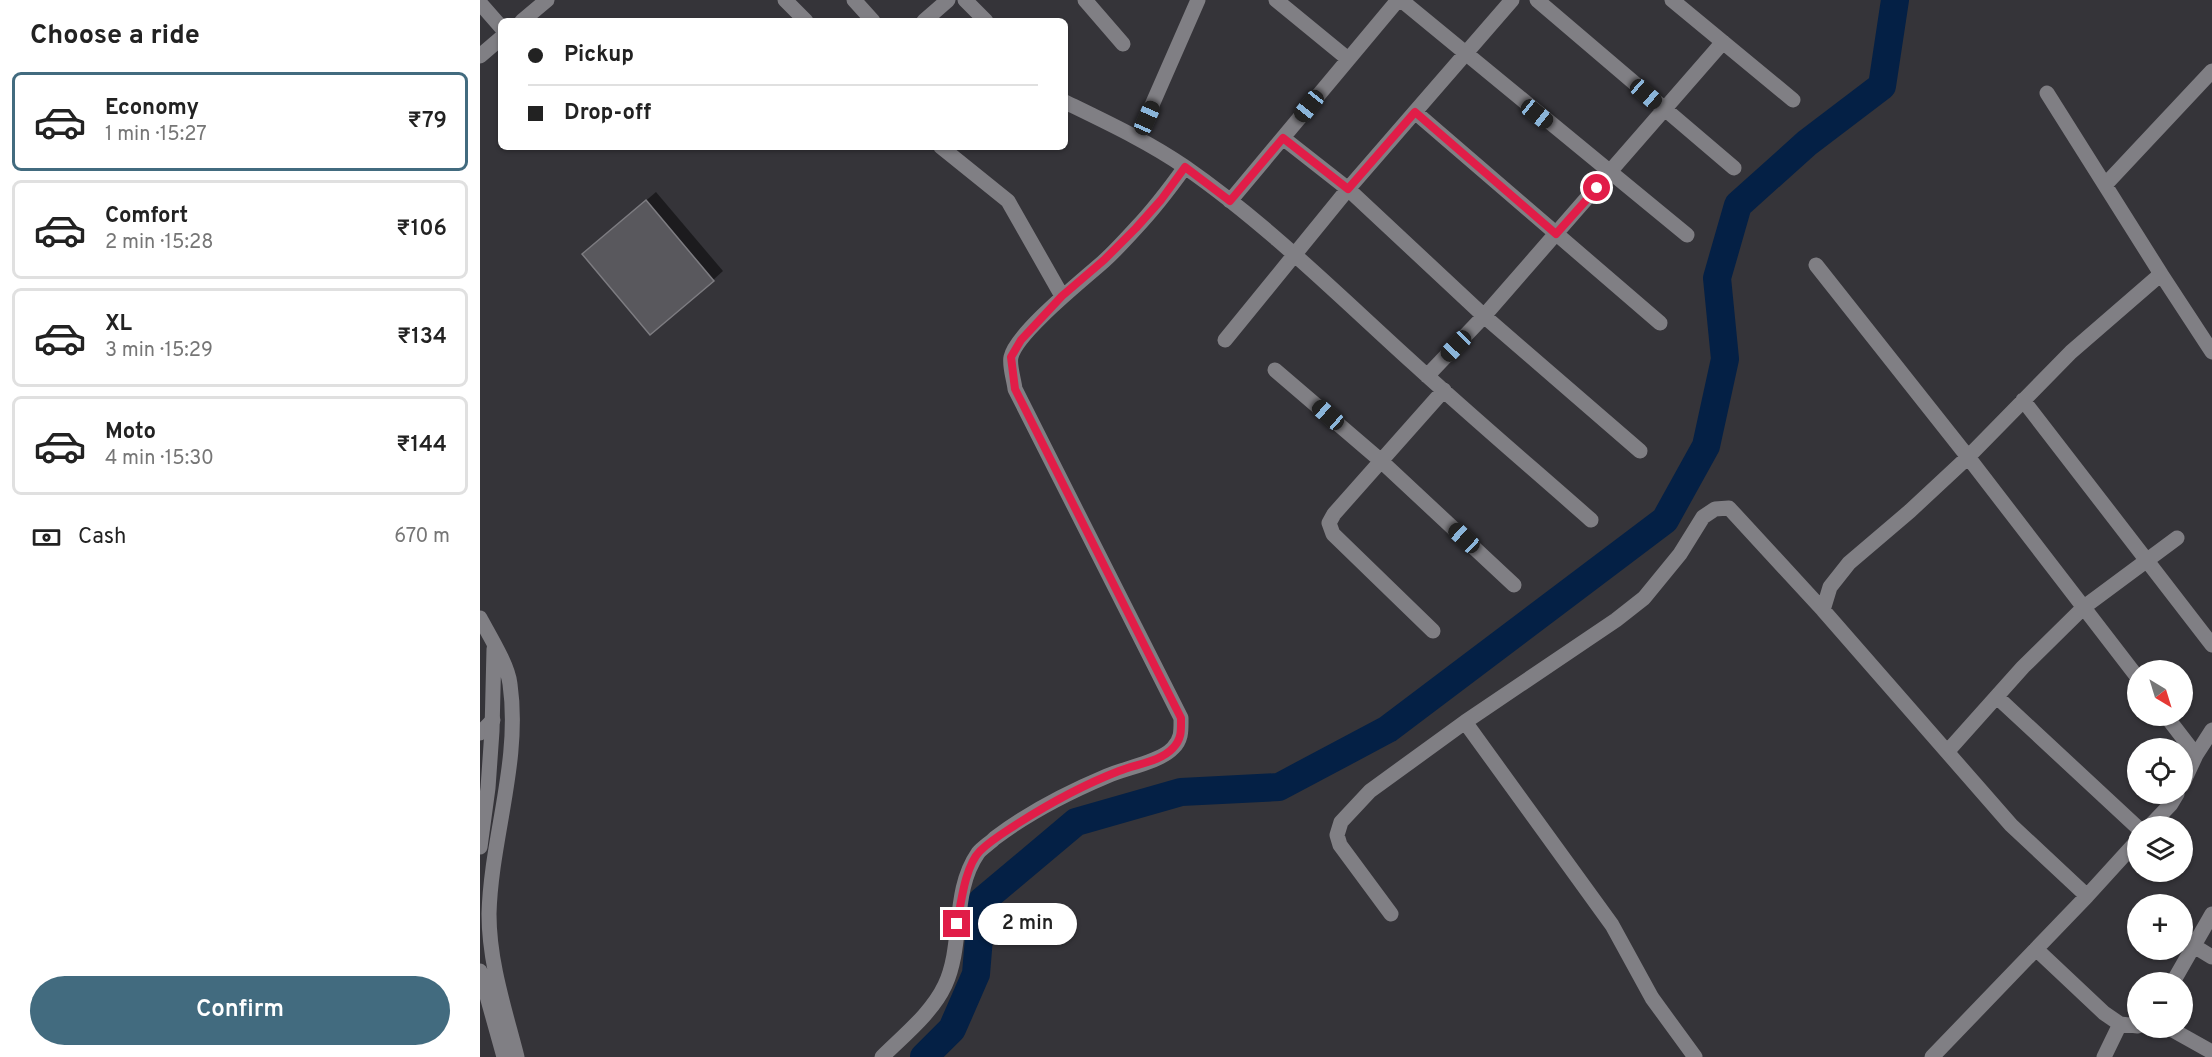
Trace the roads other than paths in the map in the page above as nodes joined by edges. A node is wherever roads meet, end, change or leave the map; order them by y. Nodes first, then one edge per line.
1 (547, 0) edge
2 (785, 0) edge
3 (854, 0) edge
4 (948, 0) edge
5 (965, 0) edge
6 (1085, 0) edge
7 (1198, 0) edge
8 (1276, 0) edge
9 (1399, 0) edge
10 (1512, 0) edge
11 (1537, 0) edge
12 (1672, 0) edge
13 (480, 3) edge
14 (526, 18) edge
15 (803, 18) edge
16 (870, 18) edge
17 (927, 18) edge
18 (983, 18) edge
19 (498, 24) edge
20 (498, 41) edge
21 (1723, 42) junction
22 (1123, 44) dead end
23 (1465, 54) junction
24 (480, 56) edge
25 (1348, 59) junction
26 (2212, 71) edge
27 (2048, 93) dead end
28 (1793, 100) dead end
29 (1068, 103) edge
30 (1665, 109) junction
31 (1415, 112) junction
32 (1138, 137) junction
33 (1283, 138) junction
34 (945, 150) edge
35 (1185, 167) junction
36 (1734, 168) dead end
37 (1610, 173) junction
38 (2105, 185) junction
39 (1348, 189) junction
40 (1230, 201) junction
41 (1556, 234) junction
42 (1687, 235) dead end
43 (1295, 255) junction
44 (1816, 265) dead end
45 (2161, 274) junction
46 (1062, 296) junction
47 (1484, 316) junction
48 (1660, 323) dead end
49 (1225, 340) dead end
50 (2212, 352) edge
51 (1275, 370) dead end
52 (1427, 376) junction
53 (1444, 390) junction
54 (2023, 400) junction
55 (1640, 451) dead end
56 (1968, 457) junction
57 (1380, 460) junction
58 (1591, 520) dead end
59 (2177, 538) dead end
60 (2148, 560) junction
61 (1514, 585) dead end
62 (2084, 607) junction
63 (1823, 610) junction
64 (480, 618) edge
65 (1433, 631) dead end
66 (494, 643) junction
67 (2212, 645) edge
68 (2127, 664) edge
69 (1997, 697) junction
70 (493, 720) junction
71 (1465, 722) junction
72 (2174, 726) edge
73 (2212, 730) edge
74 (480, 734) edge
75 (1947, 752) junction
76 (2196, 755) junction
77 (2193, 761) edge
78 (2171, 804) edge
79 (2160, 816) edge
80 (2127, 818) edge
81 (480, 847) edge
82 (2127, 852) edge
83 (2087, 896) junction
84 (1391, 914) dead end
85 (2212, 914) edge
86 (2194, 946) junction
87 (2036, 949) junction
88 (486, 950) edge
89 (2212, 957) edge
90 (480, 971) edge
91 (2179, 972) edge
92 (2120, 1024) junction
93 (2127, 1025) edge
94 (2187, 1038) edge
95 (2212, 1052) edge
96 (1688, 1054) edge
97 (504, 1057) edge
98 (517, 1057) edge
99 (882, 1057) edge
100 (1932, 1057) edge
101 (2104, 1057) edge

1 - 14 street
2 - 15 street
3 - 16 street
4 - 17 street
5 - 18 street
6 - 22 street
7 - 32 street
8 - 25 street
9 - 23 street
9 - 25 street
10 - 23 street
11 - 30 street
12 - 21 street
13 - 19 street
20 - 24 street
21 - 28 street
21 - 30 street
23 - 31 street
23 - 37 street
25 - 33 street
26 - 38 street
27 - 38 street
29 - 32 street
30 - 36 street
30 - 37 street
31 - 39 street
31 - 41 street
32 - 35 street
33 - 39 street
33 - 40 street
34 - 46 street
35 - 40 street
35 - 46 street
37 - 41 street
37 - 42 street
38 - 45 street
39 - 43 street
39 - 47 street
40 - 43 street
41 - 47 street
41 - 48 street
43 - 49 street
43 - 52 street
44 - 56 street
45 - 50 street
45 - 54 street
46 - 99 street
47 - 52 street
47 - 55 street
51 - 57 street
52 - 53 street
53 - 57 street
53 - 58 street
54 - 56 street
54 - 60 street
56 - 62 street
56 - 63 street
57 - 61 street
57 - 65 street
59 - 60 street
60 - 62 street
60 - 67 street
62 - 68 street
62 - 69 street
63 - 71 street
63 - 75 street
64 - 66 street
66 - 70 street
66 - 88 street
69 - 75 street
69 - 80 street
70 - 74 street
70 - 81 street
71 - 84 street
71 - 96 street
72 - 76 street
73 - 76 street
75 - 83 street
76 - 77 street
78 - 79 street
82 - 83 street
83 - 87 street
85 - 86 street
86 - 89 street
86 - 91 street
87 - 92 street
87 - 100 street
88 - 98 street
90 - 97 street
92 - 93 street
92 - 101 street
94 - 95 street

